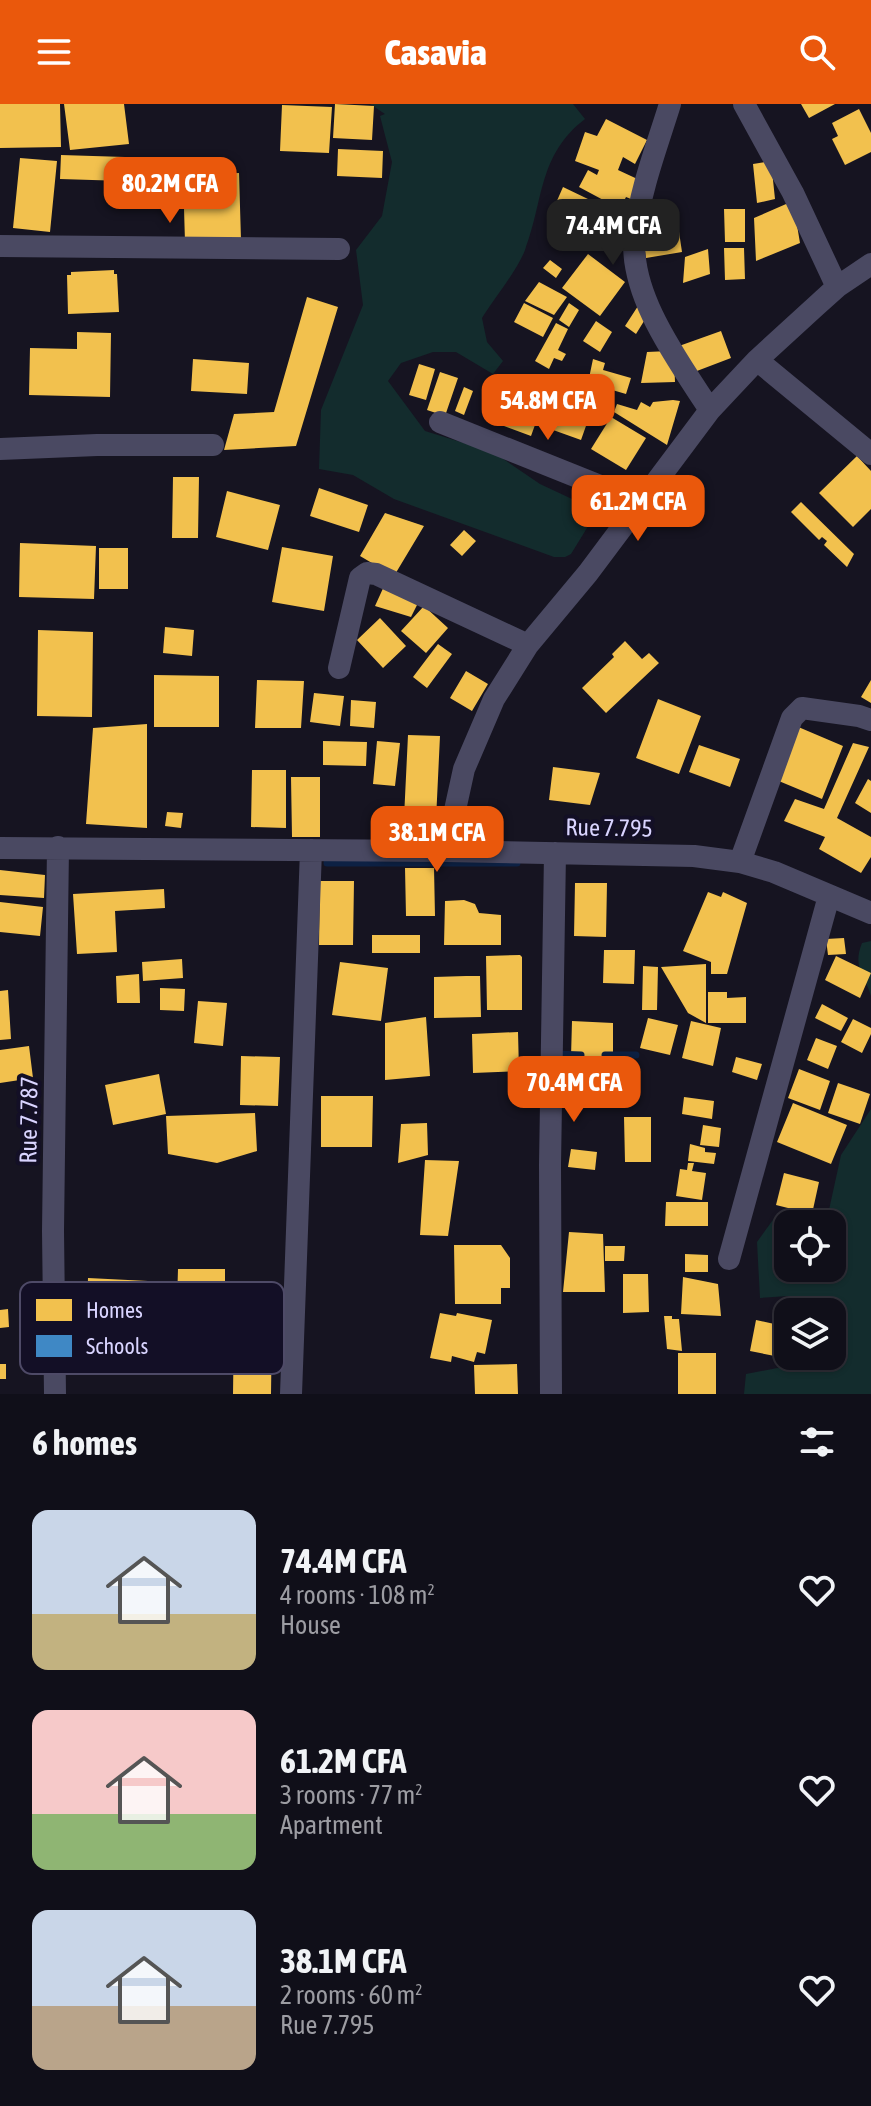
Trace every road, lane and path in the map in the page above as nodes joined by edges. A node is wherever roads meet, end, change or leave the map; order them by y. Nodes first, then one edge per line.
1 (670, 104) edge
2 (744, 104) edge
3 (0, 246) edge
4 (339, 249) dead end
5 (871, 264) edge
6 (837, 287) junction
7 (757, 360) junction
8 (710, 410) junction
9 (440, 422) dead end
10 (213, 445) dead end
11 (0, 449) edge
12 (871, 454) edge
13 (640, 502) junction
14 (528, 645) junction
15 (339, 668) dead end
16 (871, 720) edge
17 (58, 847) junction
18 (0, 848) edge
19 (311, 850) junction
20 (446, 851) junction
21 (555, 853) junction
22 (740, 862) junction
23 (829, 896) junction
24 (868, 906) edge
25 (729, 1259) dead end
26 (54, 1282) edge
27 (55, 1374) edge
28 (55, 1394) edge
29 (291, 1394) edge
30 (551, 1394) edge

1 - 8 street
2 - 6 street
3 - 4 street
5 - 6 street
6 - 7 street
7 - 8 street
7 - 12 street
8 - 13 street
9 - 13 street
10 - 11 street
13 - 14 street
14 - 15 street
14 - 20 street
16 - 22 street
17 - 18 street, Rue 7.795
17 - 19 street, Rue 7.795
17 - 26 street, Rue 7.787
19 - 20 street, Rue 7.795
19 - 29 street
20 - 21 street, Rue 7.795
21 - 22 street, Rue 7.795
21 - 30 street
22 - 23 street, Rue 7.795
23 - 24 street, Rue 7.795
23 - 25 street
27 - 28 street, Rue 7.787

